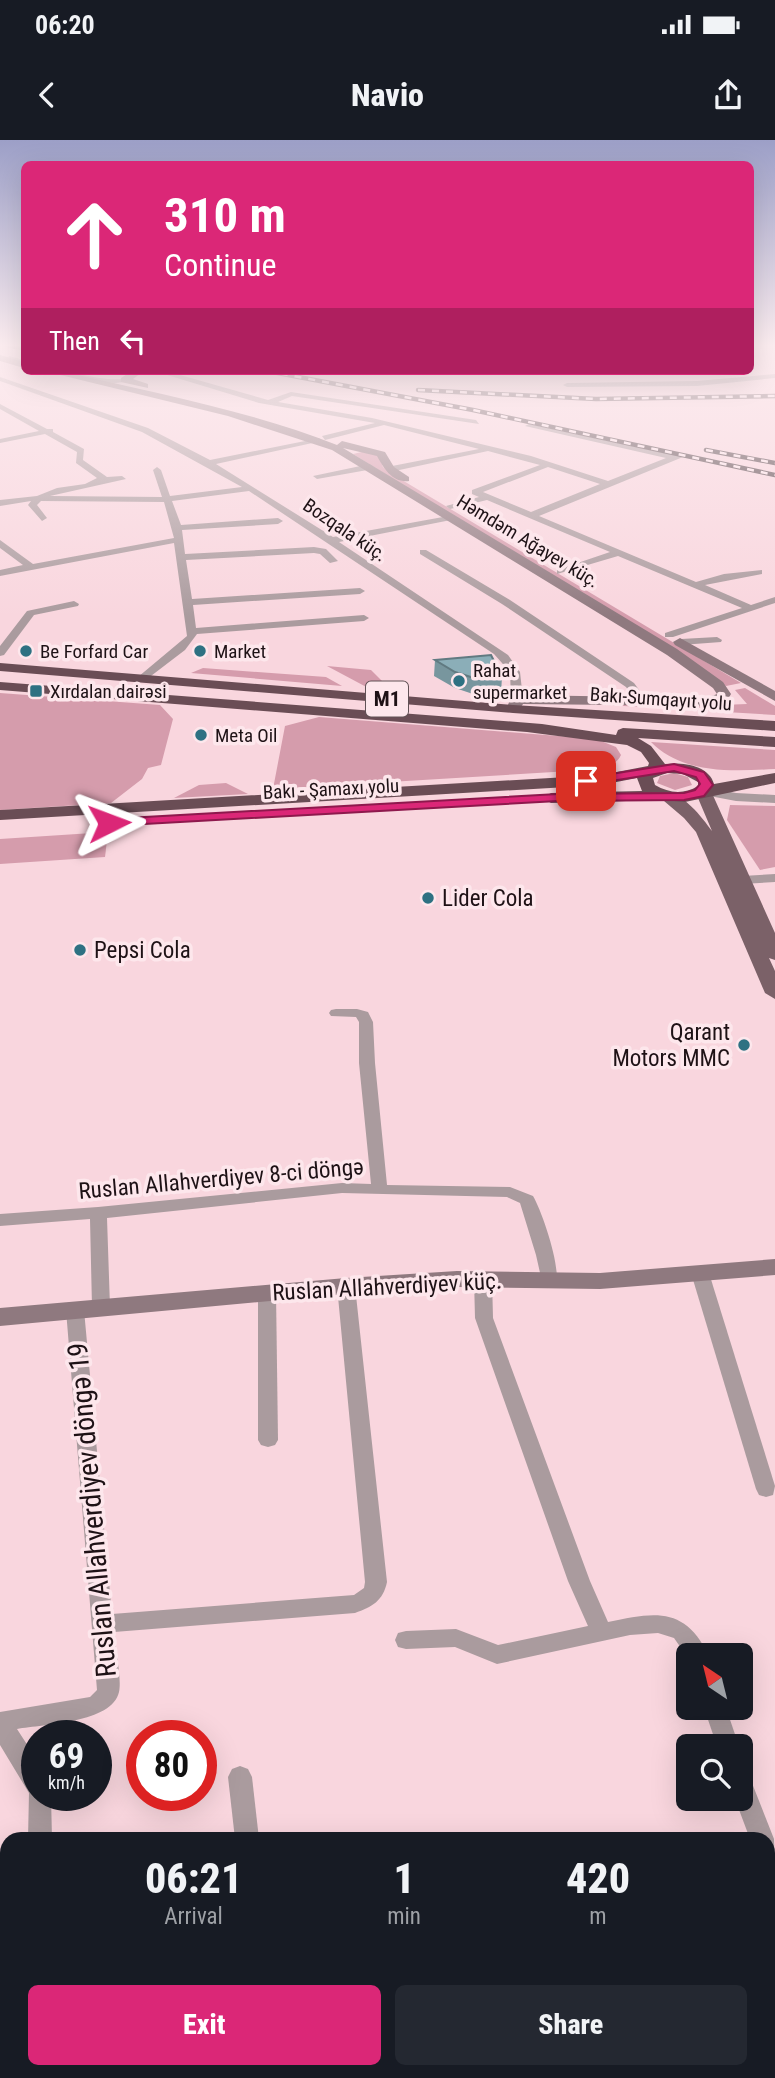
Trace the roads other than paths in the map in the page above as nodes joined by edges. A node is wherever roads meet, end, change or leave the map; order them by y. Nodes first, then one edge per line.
1 (28, 435) edge
2 (57, 435) edge
3 (156, 435) edge
4 (308, 435) edge
5 (308, 435) edge
6 (335, 435) edge
7 (434, 435) edge
8 (575, 435) edge
9 (588, 438) junction
10 (321, 439) junction
11 (0, 441) edge
12 (570, 447) dead end
13 (488, 449) junction
14 (209, 463) junction
15 (548, 464) junction
16 (370, 467) junction
17 (390, 469) junction
18 (157, 470) dead end
19 (317, 476) dead end
20 (122, 479) dead end
21 (103, 480) junction
22 (608, 484) junction
23 (251, 488) junction
24 (38, 498) junction
25 (486, 498) junction
26 (167, 500) junction
27 (0, 503) edge
28 (450, 511) junction
29 (530, 516) junction
30 (42, 518) dead end
31 (278, 521) dead end
32 (177, 527) junction
33 (179, 540) junction
34 (329, 541) junction
35 (0, 543) edge
36 (423, 552) dead end
37 (617, 553) junction
38 (181, 557) junction
39 (333, 561) dead end
40 (31, 567) junction
41 (560, 572) junction
42 (759, 572) dead end
43 (0, 573) edge
44 (695, 585) junction
45 (360, 591) dead end
46 (775, 600) edge
47 (188, 602) junction
48 (74, 604) dead end
49 (751, 608) junction
50 (364, 618) dead end
51 (193, 631) junction
52 (669, 635) junction
53 (717, 640) dead end
54 (681, 642) junction
55 (0, 653) edge
56 (0, 667) edge
57 (143, 677) junction
58 (751, 683) junction
59 (0, 686) edge
60 (722, 689) junction
61 (775, 697) edge
62 (642, 702) junction
63 (515, 704) junction
64 (775, 726) edge
65 (527, 728) junction
66 (596, 736) junction
67 (775, 742) edge
68 (654, 770) junction
69 (775, 778) edge
70 (480, 789) junction
71 (703, 791) junction
72 (665, 796) junction
73 (775, 799) edge
74 (0, 815) edge
75 (0, 828) edge
76 (775, 878) edge
77 (742, 880) junction
78 (769, 959) edge
79 (775, 993) edge
80 (336, 1013) dead end
81 (378, 1188) junction
82 (98, 1213) junction
83 (0, 1220) edge
84 (775, 1267) edge
85 (699, 1273) junction
86 (482, 1279) junction
87 (549, 1282) junction
88 (346, 1286) junction
89 (267, 1292) junction
90 (101, 1307) junction
91 (75, 1310) junction
92 (0, 1317) edge
93 (268, 1440) dead end
94 (766, 1489) dead end
95 (103, 1624) junction
96 (601, 1632) junction
97 (406, 1640) dead end
98 (691, 1643) edge
99 (2, 1721) edge
100 (21, 1759) edge
101 (240, 1777) dead end
102 (39, 1811) edge
103 (751, 1811) edge
104 (40, 1832) edge
105 (246, 1832) edge
106 (759, 1832) edge

1 - 11 street
2 - 21 street
3 - 14 street, Bozqala küç.
4 - 10 street, Həmdəm Ağayev küç.
5 - 10 street
6 - 10 street
7 - 13 street
8 - 9 street
9 - 12 street
9 - 22 street
10 - 14 street
10 - 16 street, Həmdəm Ağayev küç.
10 - 17 street
13 - 15 street
13 - 17 street
14 - 23 street, Bozqala küç.
15 - 22 street
15 - 25 street
16 - 19 street
16 - 28 street, Həmdəm Ağayev küç.
17 - 28 street
18 - 26 street
20 - 21 street
21 - 24 street
22 - 29 street
23 - 26 street
23 - 34 street, Bozqala küç.
24 - 26 street
24 - 27 street
24 - 30 street
25 - 28 street
25 - 29 street
26 - 32 street
28 - 34 street
28 - 41 street
28 - 60 street, Həmdəm Ağayev küç.
29 - 37 street
31 - 32 street
32 - 33 street
33 - 38 street
33 - 40 street
34 - 63 street, Bozqala küç.
35 - 40 street
36 - 62 street
37 - 41 street
37 - 44 street
38 - 39 street
38 - 47 street
40 - 43 street
41 - 52 street
42 - 44 street
44 - 49 street
45 - 47 street
46 - 49 street
47 - 51 street
48 - 55 street
49 - 52 street
50 - 51 street
51 - 57 street
52 - 54 street
53 - 54 street
54 - 58 street
56 - 57 highway, Bakı-Sumqayıt yolu / M1
57 - 63 highway, Bakı-Sumqayıt yolu / M1
58 - 60 street
58 - 61 street
59 - 65 highway, Bakı-Sumqayıt yolu / M1
60 - 62 street
62 - 63 street
63 - 64 highway, Bakı-Sumqayıt yolu / M1
65 - 66 highway
65 - 67 highway, Bakı-Sumqayıt yolu / M1
66 - 68 highway
66 - 70 highway
68 - 70 highway, Bakı - Şamaxı yolu
68 - 71 highway, Bakı - Şamaxı yolu
68 - 72 highway
69 - 71 highway, Bakı - Şamaxı yolu
70 - 74 highway, Bakı - Şamaxı yolu
71 - 72 highway, Bakı - Şamaxı yolu
71 - 73 street
71 - 77 main road
72 - 75 highway, Bakı - Şamaxı yolu
72 - 78 main road
76 - 77 street
77 - 78 main road
78 - 79 main road
80 - 81 street
81 - 82 street, Ruslan Allahverdiyev 8-ci döngə
81 - 87 street, Ruslan Allahverdiyev 8-ci döngə
82 - 83 street, Ruslan Allahverdiyev 8-ci döngə
82 - 90 street
84 - 85 street, Ruslan Allahverdiyev küç.
85 - 87 street, Ruslan Allahverdiyev küç.
85 - 94 street
86 - 87 street, Ruslan Allahverdiyev küç.
86 - 88 street, Ruslan Allahverdiyev küç.
86 - 96 street
88 - 89 street, Ruslan Allahverdiyev küç.
88 - 95 street
89 - 90 street, Ruslan Allahverdiyev küç.
89 - 93 street
90 - 91 street, Ruslan Allahverdiyev küç.
91 - 92 street, Ruslan Allahverdiyev küç.
91 - 95 street, Ruslan Allahverdiyev döngə 19
95 - 99 street, Ruslan Allahverdiyev döngə 19
96 - 97 street
96 - 98 street
99 - 100 street, Ruslan Allahverdiyev döngə 19
101 - 105 street
102 - 104 street
103 - 106 street

